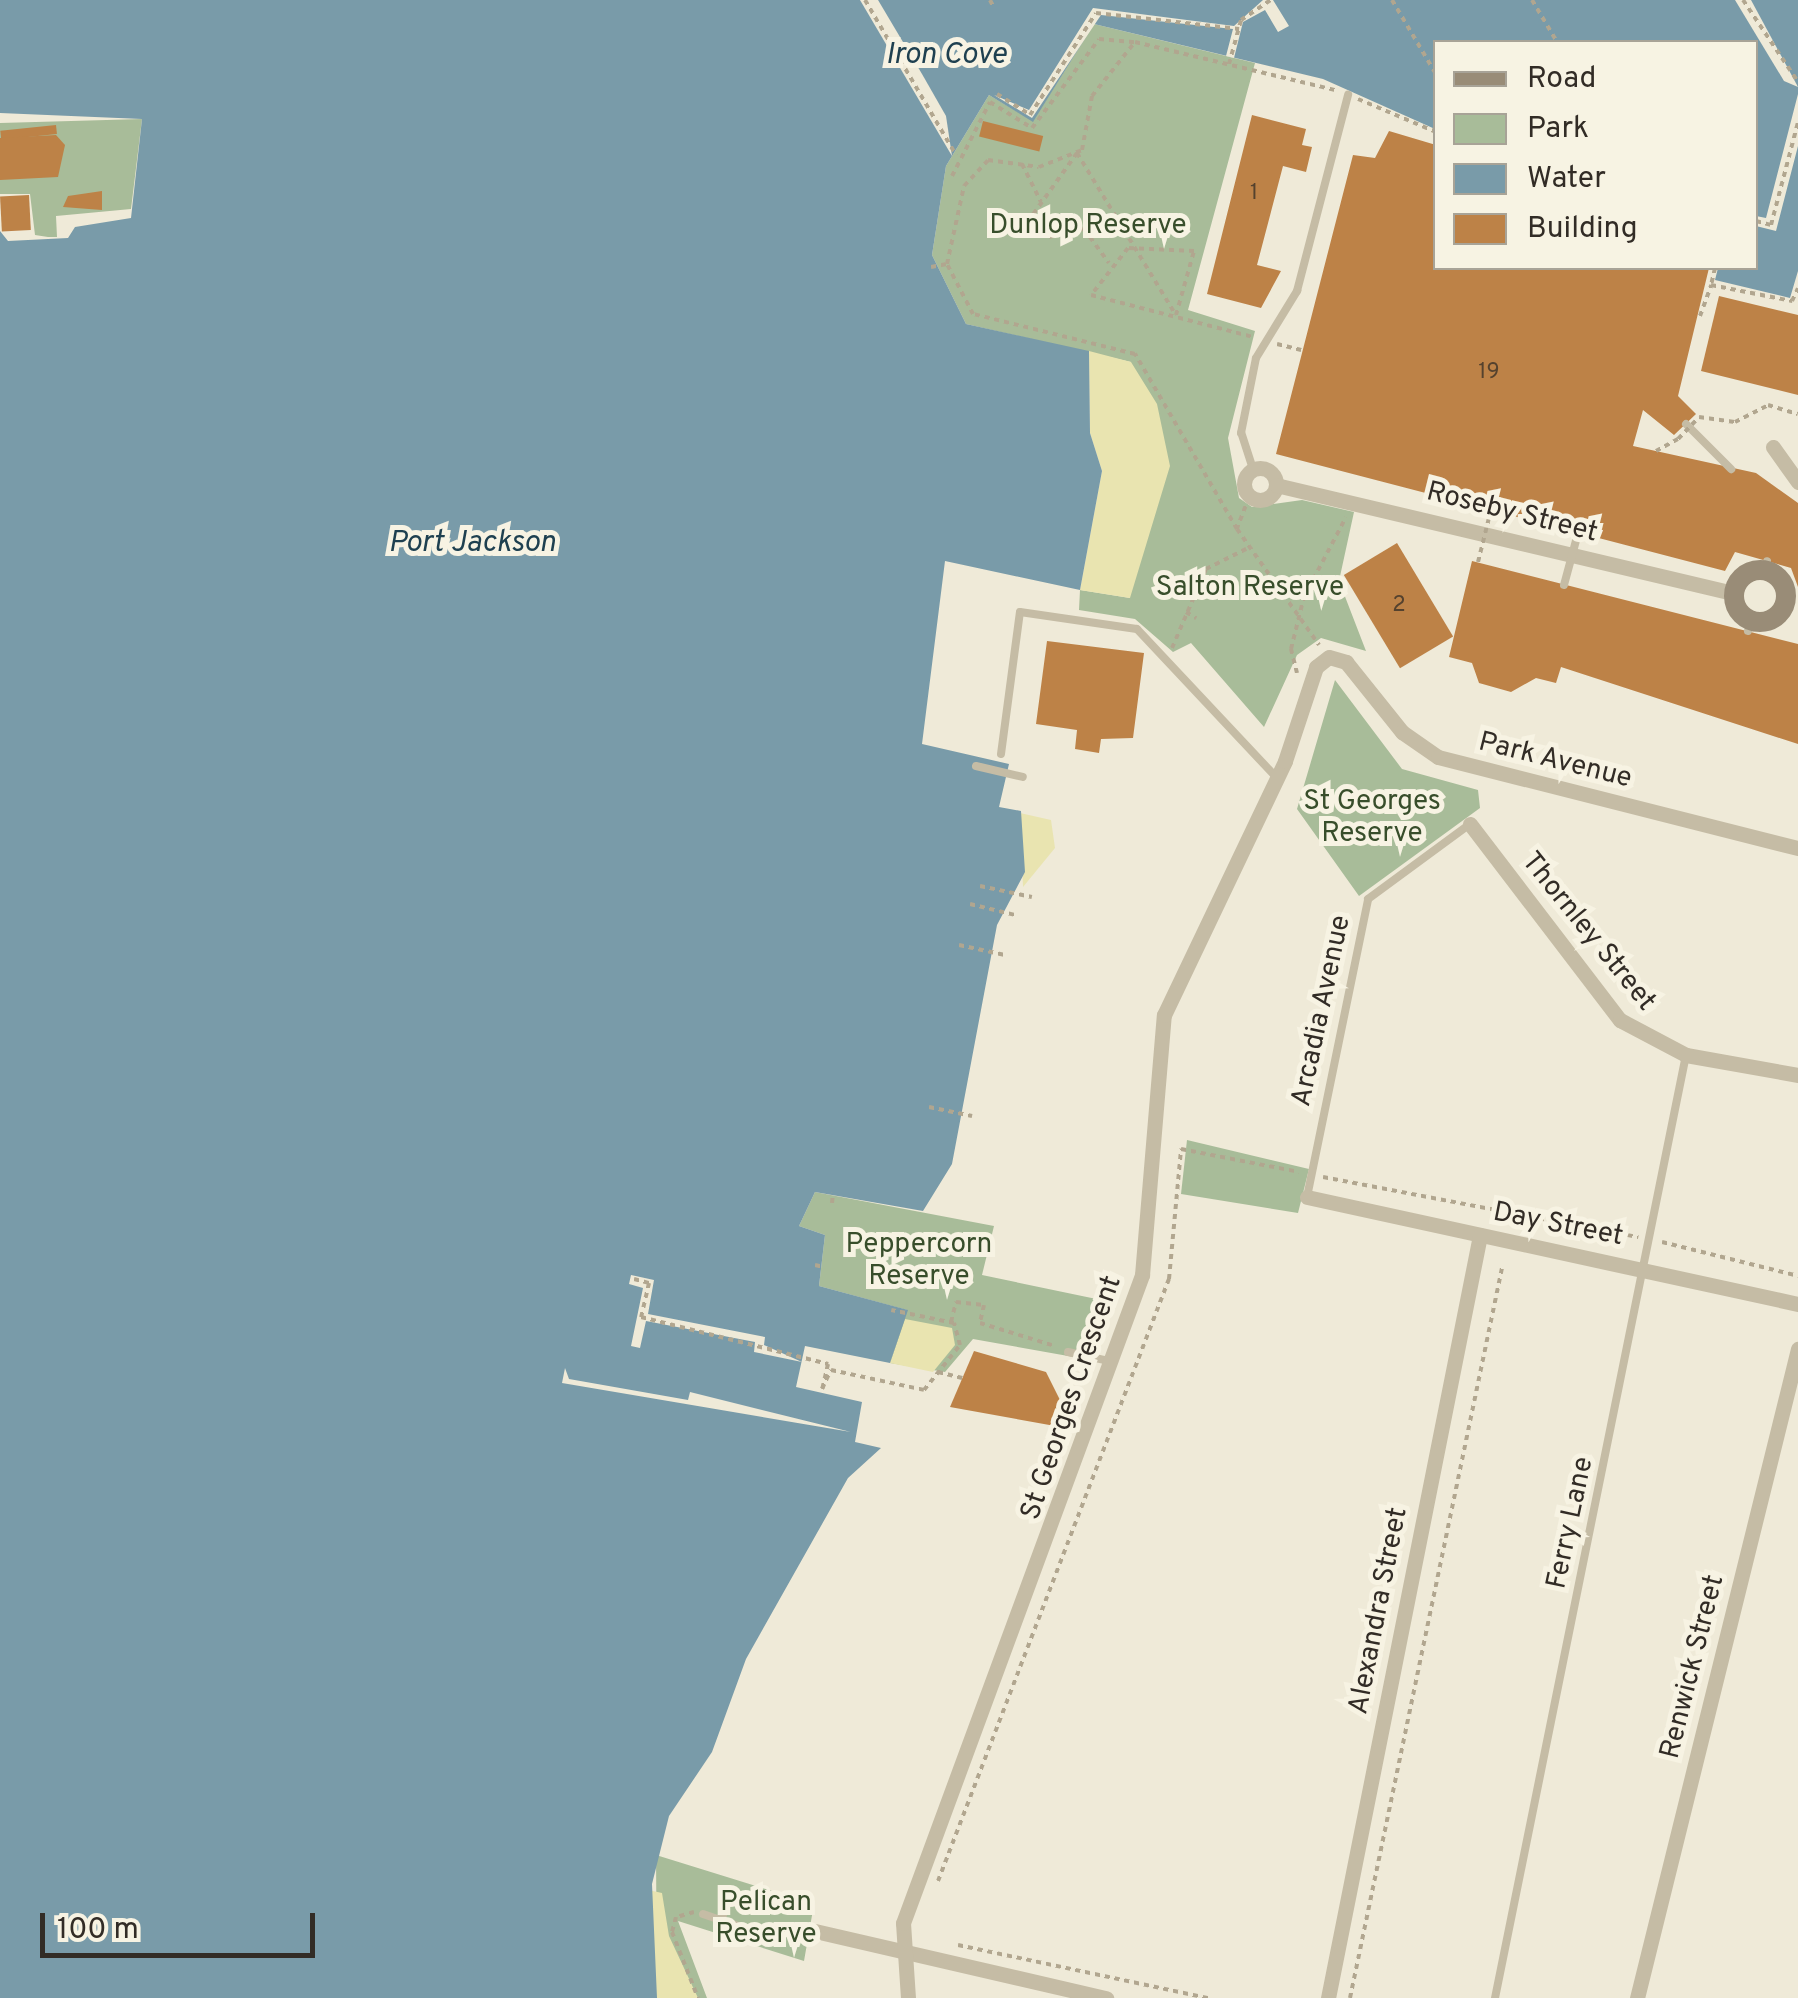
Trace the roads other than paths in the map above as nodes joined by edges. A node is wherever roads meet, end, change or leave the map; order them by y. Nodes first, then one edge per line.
1 (1348, 95) road end
2 (1686, 424) dead end
3 (1773, 447) dead end
4 (1253, 469) junction
5 (1731, 469) dead end
6 (1798, 482) edge
7 (1276, 485) junction
8 (1578, 533) dead end
9 (1564, 584) dead end
10 (1734, 593) junction
11 (1791, 607) edge
12 (1334, 657) joint
13 (1001, 754) dead end
14 (976, 766) dead end
15 (1023, 777) dead end
16 (1277, 778) junction
17 (1470, 824) joint
18 (1798, 848) edge
19 (1686, 1056) junction
20 (1798, 1075) edge
21 (1308, 1197) joint
22 (1480, 1235) junction
23 (1646, 1268) junction
24 (1798, 1304) edge
25 (1798, 1349) edge
26 (1068, 1352) road end
27 (1115, 1362) junction
28 (726, 1902) dead end
29 (703, 1914) road end
30 (721, 1921) junction
31 (816, 1930) joint
32 (902, 1954) junction
33 (908, 1998) edge
34 (1106, 1998) edge
35 (1328, 1998) edge
36 (1495, 1998) edge
37 (1637, 1998) edge

1 - 4 lane
2 - 5 lane
3 - 6 street
4 - 7 street, Roseby Street
4 - 7 street
7 - 10 street, Roseby Street
8 - 9 lane, bridge
10 - 11 street
10 - 11 street
12 - 16 street, St Georges Crescent
12 - 18 street, Park Avenue
13 - 16 lane
14 - 15 lane
16 - 27 street, St Georges Crescent
17 - 19 street, Thornley Street
17 - 21 lane, Arcadia Avenue
19 - 20 street, Thornley Street
19 - 23 lane, Ferry Lane
21 - 22 street, Day Street
22 - 23 street, Day Street
22 - 35 street, Alexandra Street
23 - 24 street, Day Street
23 - 36 lane, Ferry Lane
25 - 37 street, Renwick Street
26 - 27 lane
27 - 32 street, St Georges Crescent
28 - 30 lane
29 - 30 lane
30 - 31 lane
31 - 32 street
32 - 33 street, St Georges Crescent
32 - 34 street

